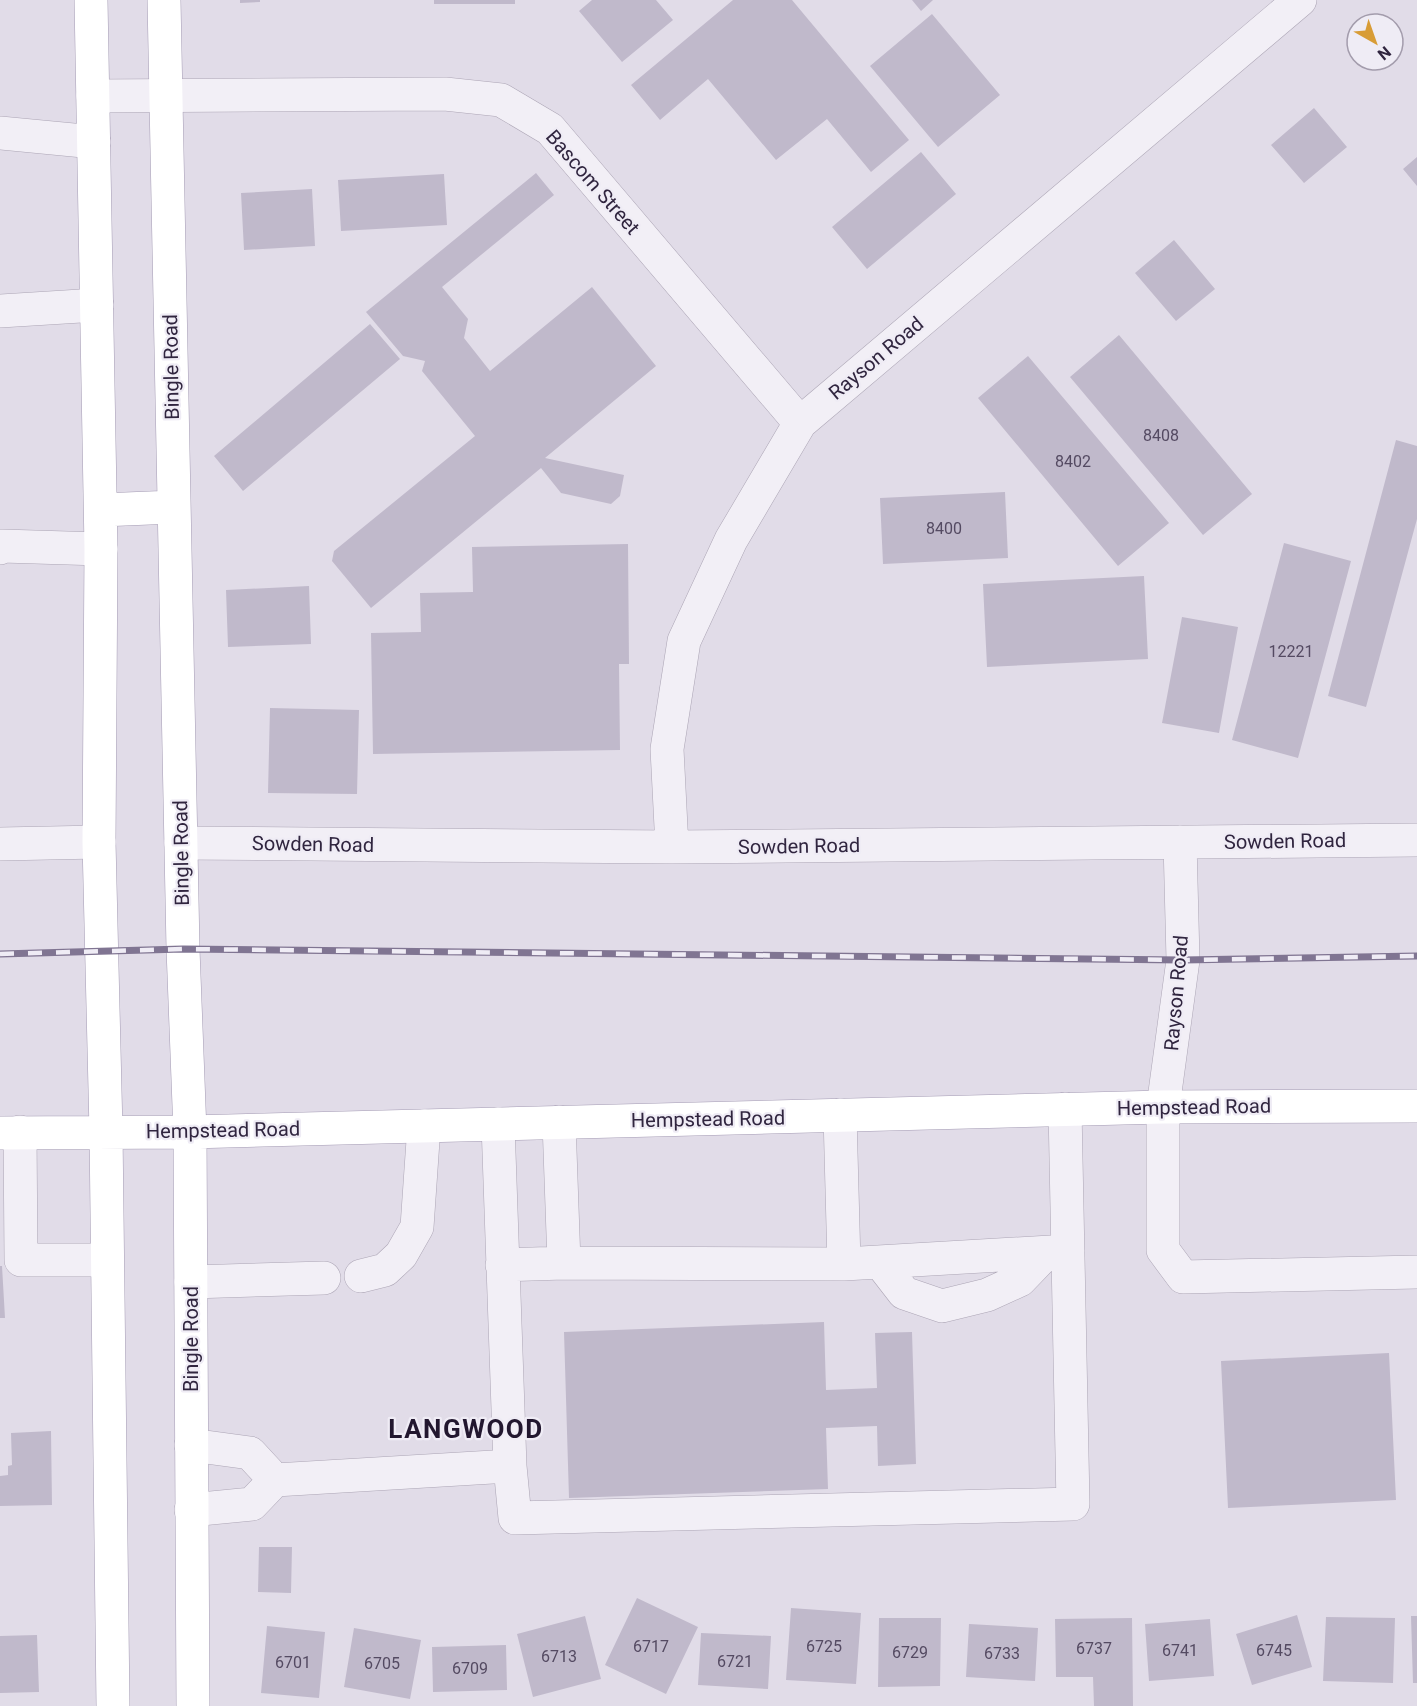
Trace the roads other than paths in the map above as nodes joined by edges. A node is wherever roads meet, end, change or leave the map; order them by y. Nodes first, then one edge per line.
1 (91, 0) edge
2 (164, 0) edge
3 (1300, 0) edge
4 (166, 94) junction
5 (93, 96) junction
6 (0, 133) edge
7 (94, 142) junction
8 (97, 305) junction
9 (0, 310) edge
10 (800, 423) junction
11 (174, 507) junction
12 (101, 510) junction
13 (0, 548) edge
14 (101, 549) junction
15 (1417, 840) edge
16 (99, 842) junction
17 (1180, 842) junction
18 (181, 843) junction
19 (0, 844) edge
20 (672, 847) junction
21 (1417, 1106) edge
22 (1163, 1107) junction
23 (1065, 1109) junction
24 (840, 1115) junction
25 (559, 1122) junction
26 (498, 1124) junction
27 (424, 1126) junction
28 (106, 1131) junction
29 (190, 1132) junction
30 (10, 1133) edge
31 (10, 1231) edge
32 (1057, 1252) junction
33 (107, 1260) junction
34 (880, 1262) junction
35 (564, 1263) junction
36 (844, 1264) junction
37 (502, 1265) junction
38 (1417, 1272) edge
39 (361, 1276) dead end
40 (324, 1278) dead end
41 (191, 1282) junction
42 (191, 1445) junction
43 (510, 1466) junction
44 (275, 1480) junction
45 (191, 1510) junction
46 (113, 1706) edge
47 (193, 1706) edge

1 - 5 main road
2 - 4 main road, Bingle Road
3 - 10 street, Rayson Road
4 - 5 street, Bascom Street
4 - 10 street, Bascom Street
4 - 11 main road, Bingle Road
5 - 7 main road
6 - 7 street
7 - 8 main road
8 - 9 street
8 - 12 main road
10 - 20 street, Rayson Road
11 - 12 main road
11 - 18 main road, Bingle Road
12 - 14 main road
13 - 14 street
14 - 16 main road
15 - 17 street, Sowden Road
16 - 19 street
16 - 28 main road
17 - 20 street, Sowden Road
17 - 22 street, Rayson Road
18 - 20 street, Sowden Road
18 - 29 main road, Bingle Road
21 - 22 main road, Hempstead Road
22 - 23 main road, Hempstead Road
22 - 38 street, Rayson Road
23 - 24 main road, Hempstead Road
23 - 32 street
24 - 25 main road, Hempstead Road
24 - 36 street
25 - 26 main road, Hempstead Road
25 - 35 street
26 - 27 main road, Hempstead Road
26 - 37 street
27 - 29 main road, Hempstead Road
27 - 39 street
28 - 29 main road, Hempstead Road
28 - 30 main road, Hempstead Road
28 - 33 main road
29 - 41 main road, Bingle Road
30 - 31 street
31 - 33 street
32 - 34 street
32 - 34 street
32 - 43 street
33 - 46 main road
34 - 36 street
35 - 36 street
35 - 37 street
37 - 43 street
40 - 41 street
41 - 42 main road, Bingle Road
42 - 44 street
42 - 45 main road, Bingle Road
43 - 44 street
44 - 45 street
45 - 47 main road, Bingle Road

